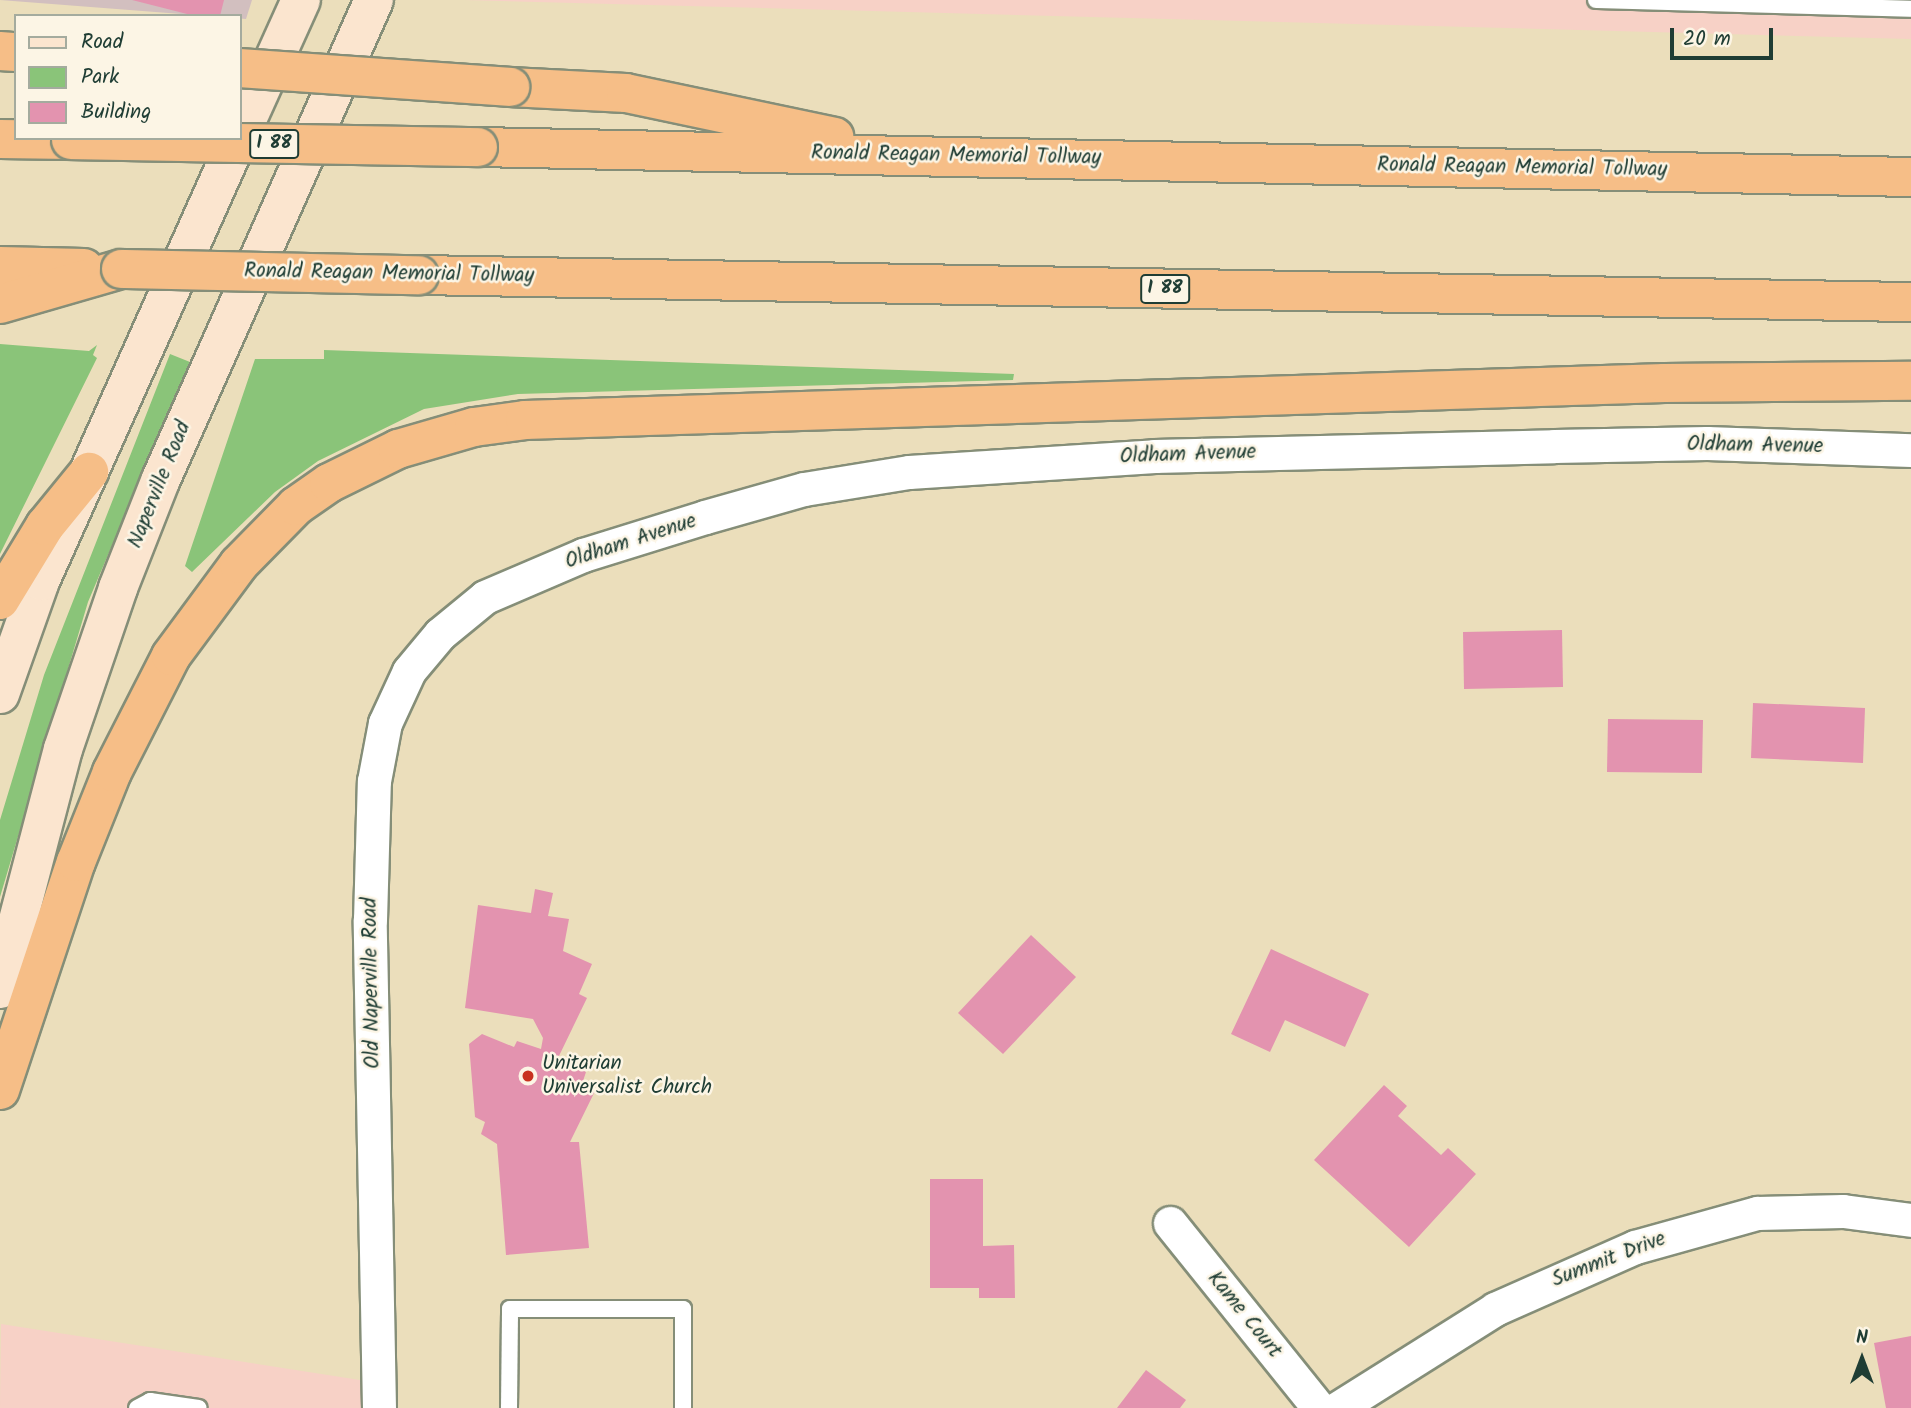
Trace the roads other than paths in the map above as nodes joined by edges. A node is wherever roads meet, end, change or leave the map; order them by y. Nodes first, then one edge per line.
1 (301, 0) edge
2 (374, 0) edge
3 (1596, 0) edge
4 (1911, 9) edge
5 (242, 68) edge
6 (242, 130) edge
7 (71, 140) edge
8 (238, 140) edge
9 (918, 155) junction
10 (1911, 177) edge
11 (5, 266) edge
12 (121, 269) junction
13 (1911, 302) edge
14 (0, 304) edge
15 (1911, 381) edge
16 (1911, 450) edge
17 (89, 472) junction
18 (485, 597) joint
19 (0, 600) edge
20 (0, 694) edge
21 (0, 989) edge
22 (0, 1090) edge
23 (1911, 1220) edge
24 (1170, 1223) dead end
25 (136, 1408) edge
26 (199, 1408) edge
27 (379, 1408) edge
28 (509, 1408) edge
29 (683, 1408) edge
30 (1319, 1408) edge
31 (1338, 1408) edge

1 - 6 main road
2 - 21 main road, Naperville Road
3 - 4 lane
5 - 9 highway, bridge
7 - 9 highway, Ronald Reagan Memorial Tollway / I 88, bridge
8 - 17 main road
9 - 10 highway, Ronald Reagan Memorial Tollway / I 88
11 - 12 highway, Ronald Reagan Memorial Tollway / I 88
12 - 13 highway, Ronald Reagan Memorial Tollway / I 88, bridge
12 - 14 highway
15 - 22 highway
16 - 18 street, Oldham Avenue
17 - 19 highway
17 - 20 main road
18 - 27 street, Old Naperville Road
23 - 31 street, Summit Drive
24 - 30 street, Kame Court
25 - 26 lane
28 - 29 lane

